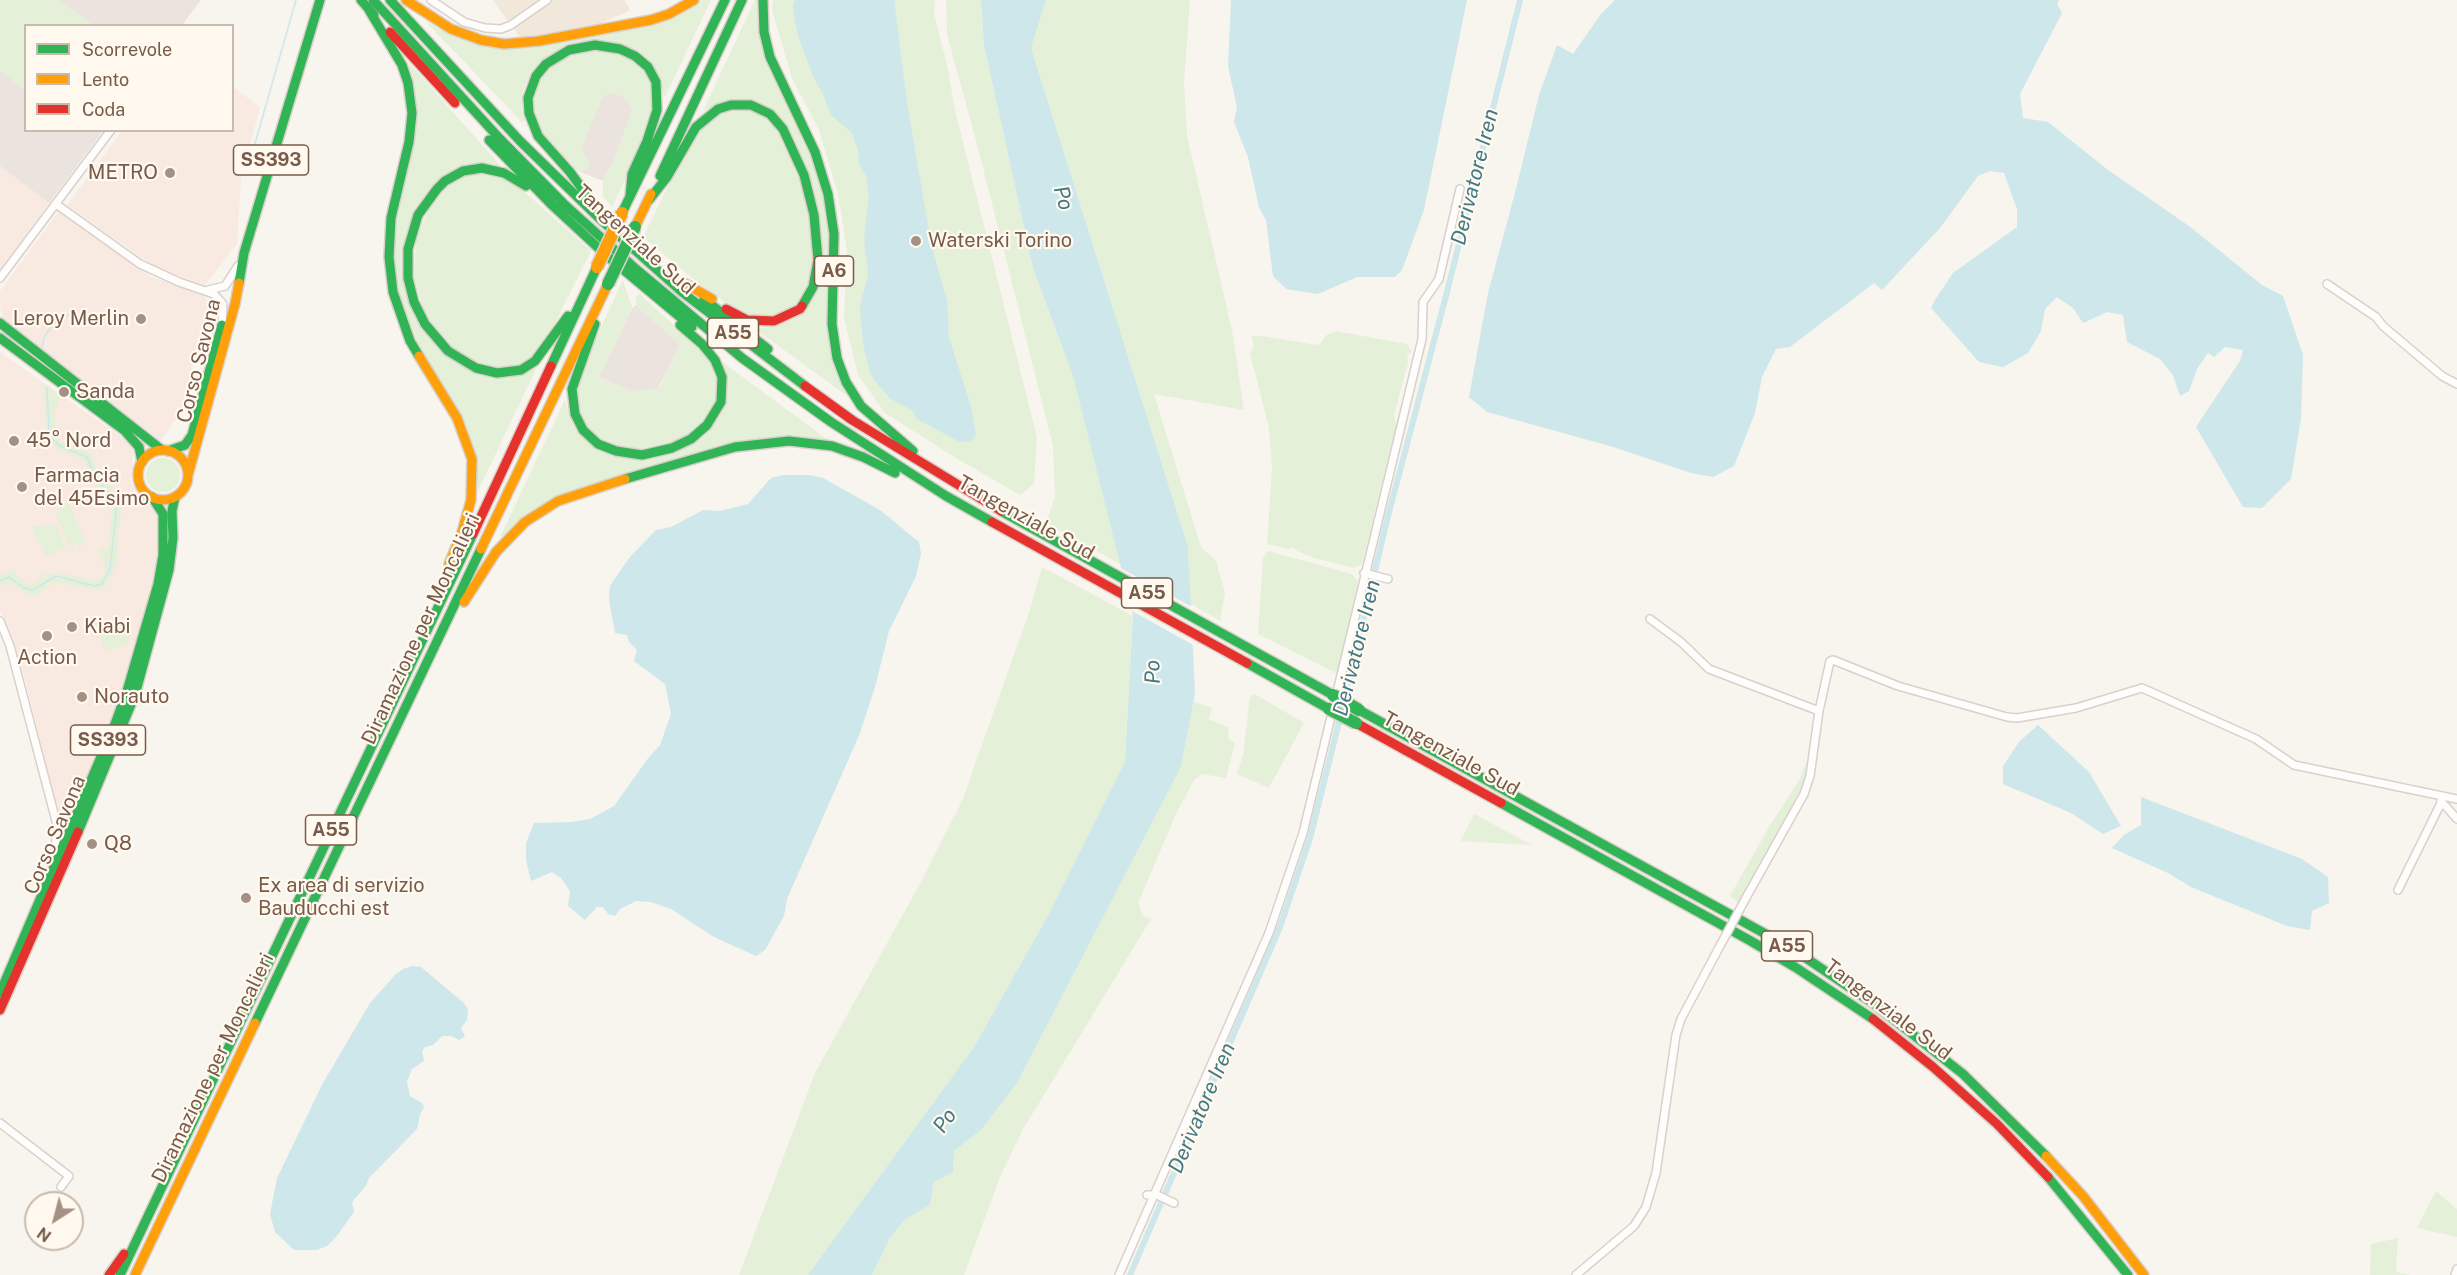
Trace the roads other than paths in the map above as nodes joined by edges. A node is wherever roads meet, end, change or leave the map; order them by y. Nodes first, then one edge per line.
1 (320, 0) edge
2 (360, 0) edge
3 (390, 0) edge
4 (406, 0) edge
5 (431, 0) edge
6 (547, 0) edge
7 (694, 0) edge
8 (725, 0) edge
9 (742, 0) edge
10 (762, 0) edge
11 (371, 5) edge
12 (110, 132) edge
13 (519, 141) junction
14 (1460, 189) dead end
15 (630, 196) junction
16 (588, 197) junction
17 (649, 200) junction
18 (56, 204) junction
19 (552, 205) junction
20 (244, 253) junction
21 (0, 278) edge
22 (684, 283) junction
23 (2327, 284) dead end
24 (208, 290) junction
25 (236, 291) junction
26 (657, 300) junction
27 (599, 304) junction
28 (576, 310) junction
29 (0, 323) edge
30 (222, 323) junction
31 (0, 338) edge
32 (742, 358) junction
33 (2457, 384) edge
34 (165, 451) junction
35 (913, 451) junction
36 (142, 462) junction
37 (188, 475) junction
38 (971, 495) junction
39 (152, 497) junction
40 (175, 497) junction
41 (967, 508) junction
42 (1364, 573) junction
43 (1388, 579) dead end
44 (436, 612) junction
45 (1650, 619) dead end
46 (0, 621) edge
47 (441, 635) junction
48 (1819, 711) junction
49 (2441, 799) junction
50 (2457, 799) edge
51 (2457, 819) edge
52 (55, 862) junction
53 (2398, 890) dead end
54 (11, 976) junction
55 (0, 991) edge
56 (0, 1010) edge
57 (0, 1021) edge
58 (0, 1122) edge
59 (61, 1187) dead end
60 (176, 1190) junction
61 (1152, 1195) junction
62 (1174, 1203) dead end
63 (139, 1233) junction
64 (2457, 1269) edge
65 (109, 1275) edge
66 (120, 1275) edge
67 (135, 1275) edge
68 (144, 1275) edge
69 (1119, 1275) edge
70 (1576, 1275) edge
71 (2128, 1275) edge
72 (2144, 1275) edge
73 (2455, 1275) edge

1 - 20 main road, Corso Savona / SS393
2 - 11 main road
3 - 13 main road, Tangenziale Sud / A55
4 - 7 main road
5 - 6 street
8 - 15 main road, Diramazione per Moncalieri / A55
9 - 17 main road, Diramazione per Moncalieri / A55
10 - 35 main road, A6
11 - 19 main road
11 - 32 main road, Tangenziale Sud / A55
11 - 44 main road
12 - 18 street
13 - 16 main road, A55
13 - 38 main road, Tangenziale Sud / A55
14 - 42 street
15 - 16 main road
15 - 28 main road, Diramazione per Moncalieri / A55, bridge
16 - 22 main road, A55
17 - 22 main road
17 - 27 main road, Diramazione per Moncalieri / A55, bridge
18 - 21 street
18 - 24 street
19 - 26 main road
19 - 28 main road
20 - 24 street
20 - 25 main road, Corso Savona / SS393
22 - 35 main road
23 - 33 street
24 - 30 street
25 - 30 main road, Corso Savona / SS393
25 - 37 main road, Corso Savona / SS393
26 - 27 main road
26 - 32 main road
27 - 47 main road, Diramazione per Moncalieri / A55
28 - 44 main road, Diramazione per Moncalieri / A55
29 - 34 main road
30 - 34 main road, Corso Savona / SS393
31 - 36 main road
32 - 41 main road, Tangenziale Sud / A55
34 - 36 main road, Corso Savona / SS393
34 - 37 main road
35 - 38 main road, A6
36 - 39 main road, Corso Savona / SS393
37 - 40 main road, Corso Savona / SS393
38 - 72 main road, Tangenziale Sud / A55, bridge
39 - 40 main road
39 - 52 main road, Corso Savona / SS393
40 - 54 main road, Corso Savona / SS393
41 - 47 main road
41 - 71 main road, Tangenziale Sud / A55, bridge
42 - 43 street
42 - 61 street
44 - 63 main road, Diramazione per Moncalieri / A55
45 - 48 street
46 - 52 street
47 - 60 main road, Diramazione per Moncalieri / A55
48 - 49 street
48 - 70 street, bridge
49 - 50 street
49 - 51 street
49 - 53 street
52 - 54 main road, Corso Savona / SS393
54 - 55 main road
54 - 56 main road, Corso Savona / SS393
54 - 57 main road
58 - 59 street
60 - 67 main road, Diramazione per Moncalieri / A55
60 - 68 main road
61 - 62 street
61 - 69 street
63 - 65 main road
63 - 66 main road, Diramazione per Moncalieri / A55
64 - 73 street

